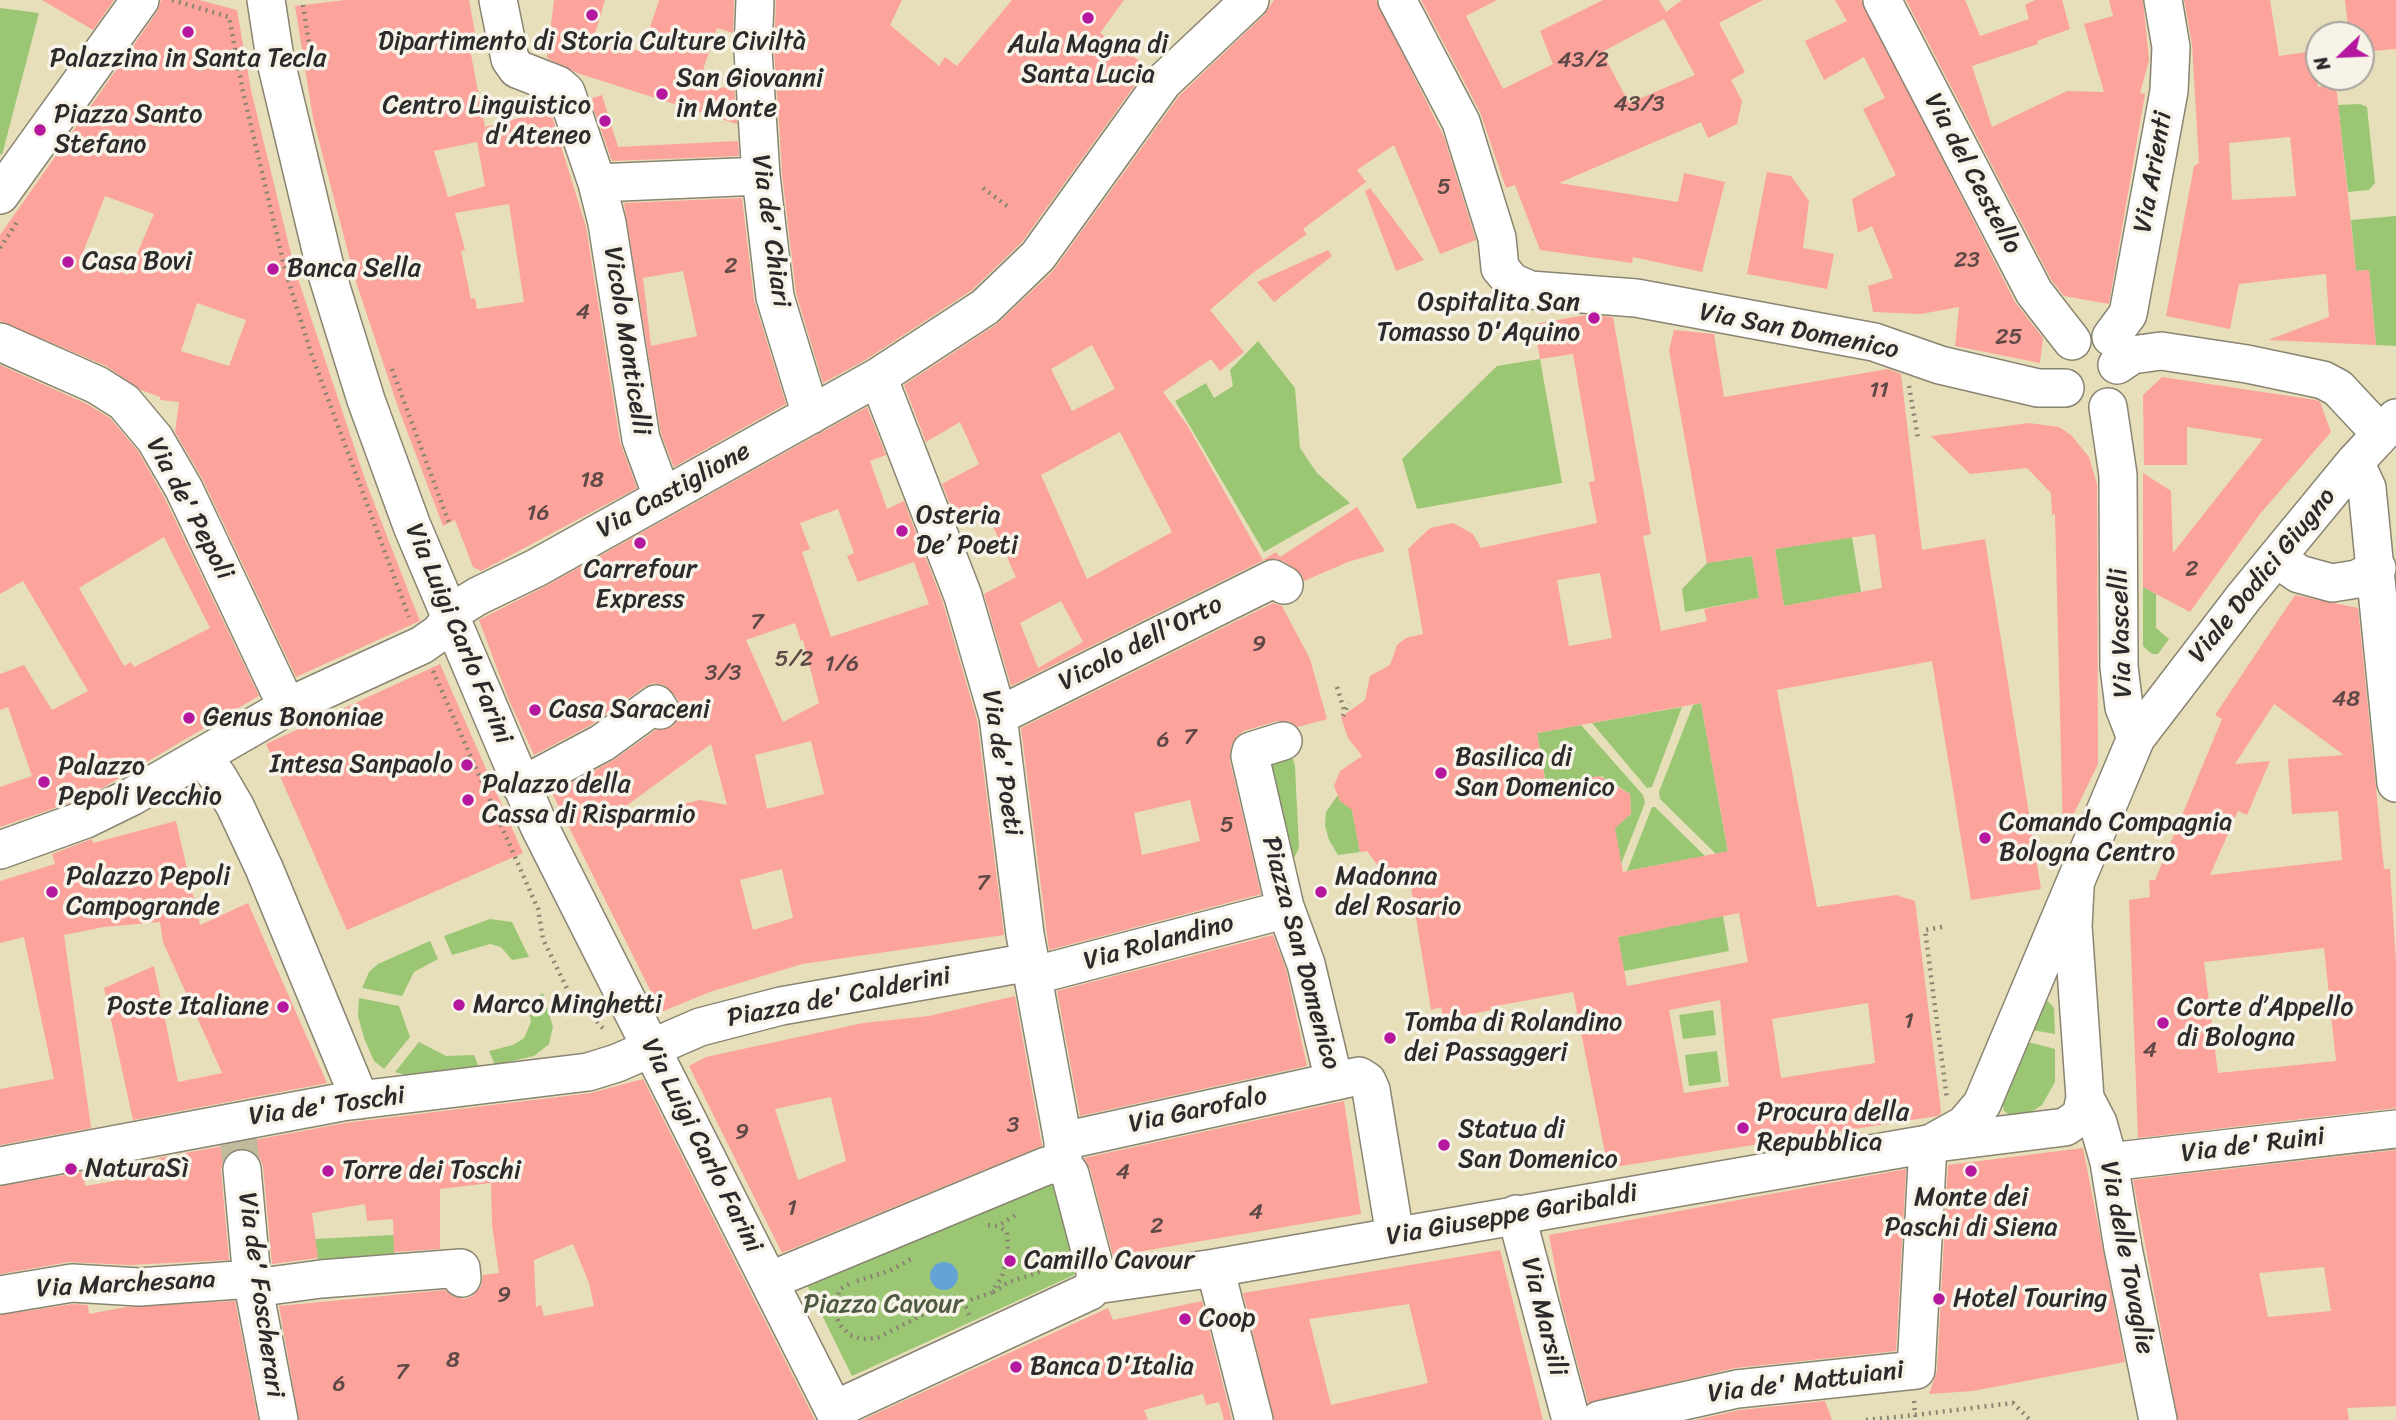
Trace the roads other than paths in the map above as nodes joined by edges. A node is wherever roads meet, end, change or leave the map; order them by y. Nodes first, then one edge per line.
1 (139, 0) edge
2 (498, 0) edge
3 (755, 0) edge
4 (1250, 0) edge
5 (1397, 0) edge
6 (1882, 0) edge
7 (2162, 0) edge
8 (268, 4) edge
9 (761, 176) junction
10 (597, 183) junction
11 (0, 195) edge
12 (2072, 341) junction
13 (0, 342) edge
14 (2114, 351) junction
15 (878, 377) junction
16 (2065, 388) junction
17 (2108, 407) junction
18 (811, 415) junction
19 (2389, 426) edge
20 (2355, 462) junction
21 (662, 496) junction
22 (2276, 558) junction
23 (2376, 569) junction
24 (1284, 585) dead end
25 (450, 618) junction
26 (2389, 631) edge
27 (287, 707) junction
28 (660, 710) dead end
29 (998, 716) junction
30 (2136, 738) junction
31 (1283, 741) dead end
32 (202, 756) junction
33 (2396, 783) edge
34 (521, 786) junction
35 (0, 850) edge
36 (2075, 888) junction
37 (1285, 907) junction
38 (1030, 969) junction
39 (652, 1048) junction
40 (1334, 1082) junction
41 (2085, 1098) junction
42 (360, 1100) junction
43 (1965, 1104) junction
44 (2396, 1129) edge
45 (2001, 1136) junction
46 (1928, 1144) junction
47 (1063, 1152) junction
48 (2109, 1162) junction
49 (0, 1166) edge
50 (242, 1169) tunnel mouth
51 (1516, 1214) junction
52 (1395, 1236) junction
53 (1216, 1268) junction
54 (462, 1278) dead end
55 (769, 1281) junction
56 (253, 1283) junction
57 (1095, 1285) junction
58 (0, 1295) edge
59 (836, 1415) edge
60 (279, 1420) edge
61 (1254, 1420) edge
62 (1571, 1420) edge
63 (1600, 1420) edge
64 (2158, 1420) edge

1 - 11 street
2 - 10 street, Vicolo Monticelli
3 - 9 street, Via de' Chiari
4 - 15 street, Via Castiglione
5 - 16 street, Via San Domenico
6 - 12 street, Via del Cestello
7 - 14 street, Via Arienti
8 - 25 street, Via Luigi Carlo Farini
9 - 10 street
9 - 18 street, Via de' Chiari
10 - 21 street, Vicolo Monticelli
12 - 14 street
12 - 16 street
13 - 27 street, Via de' Pepoli
14 - 17 street
14 - 19 street
15 - 18 street, Via Castiglione
15 - 29 street, Via de' Poeti
16 - 17 street
17 - 30 street, Via Vascelli
18 - 21 street, Via Castiglione
19 - 20 street, Viale Dodici Giugno
20 - 22 street, Viale Dodici Giugno
20 - 23 street
21 - 25 street, Via Castiglione
22 - 23 street
22 - 30 street, Viale Dodici Giugno
23 - 26 street
24 - 29 street, Vicolo dell'Orto
25 - 27 street, Via Castiglione
25 - 34 street, Via Luigi Carlo Farini
26 - 33 street
27 - 32 street, Via Castiglione
28 - 34 street
29 - 38 street, Via de' Poeti
30 - 36 street
31 - 37 street, Piazza San Domenico
32 - 35 street, Via Castiglione
32 - 42 street
34 - 39 street, Via Luigi Carlo Farini
36 - 41 street
36 - 43 street
37 - 38 street, Via Rolandino
37 - 40 street, Piazza San Domenico
38 - 39 street, Piazza de' Calderini
38 - 47 street, Via de' Poeti
39 - 42 street, Via de' Toschi
39 - 55 street, Via Luigi Carlo Farini
40 - 47 street, Via Garofalo
40 - 52 street, Piazza San Domenico
41 - 45 street
41 - 48 street, Via delle Tovaglie
42 - 49 street, Via de' Toschi
43 - 45 street
43 - 46 street
44 - 48 street, Via de' Ruini
45 - 46 street
46 - 51 street, Via Giuseppe Garibaldi
46 - 63 street, Via de' Mattuiani
47 - 55 street
47 - 57 street
48 - 64 street, Via delle Tovaglie
50 - 56 street, Via de' Foscherari
51 - 52 street, Via Giuseppe Garibaldi
51 - 62 street, Via Marsili
52 - 53 street, Via Giuseppe Garibaldi
53 - 57 street, Via Giuseppe Garibaldi
53 - 61 street
54 - 56 street, Via Marchesana
55 - 59 street, Via Luigi Carlo Farini
56 - 58 street, Via Marchesana
56 - 60 street, Via de' Foscherari
57 - 59 street

